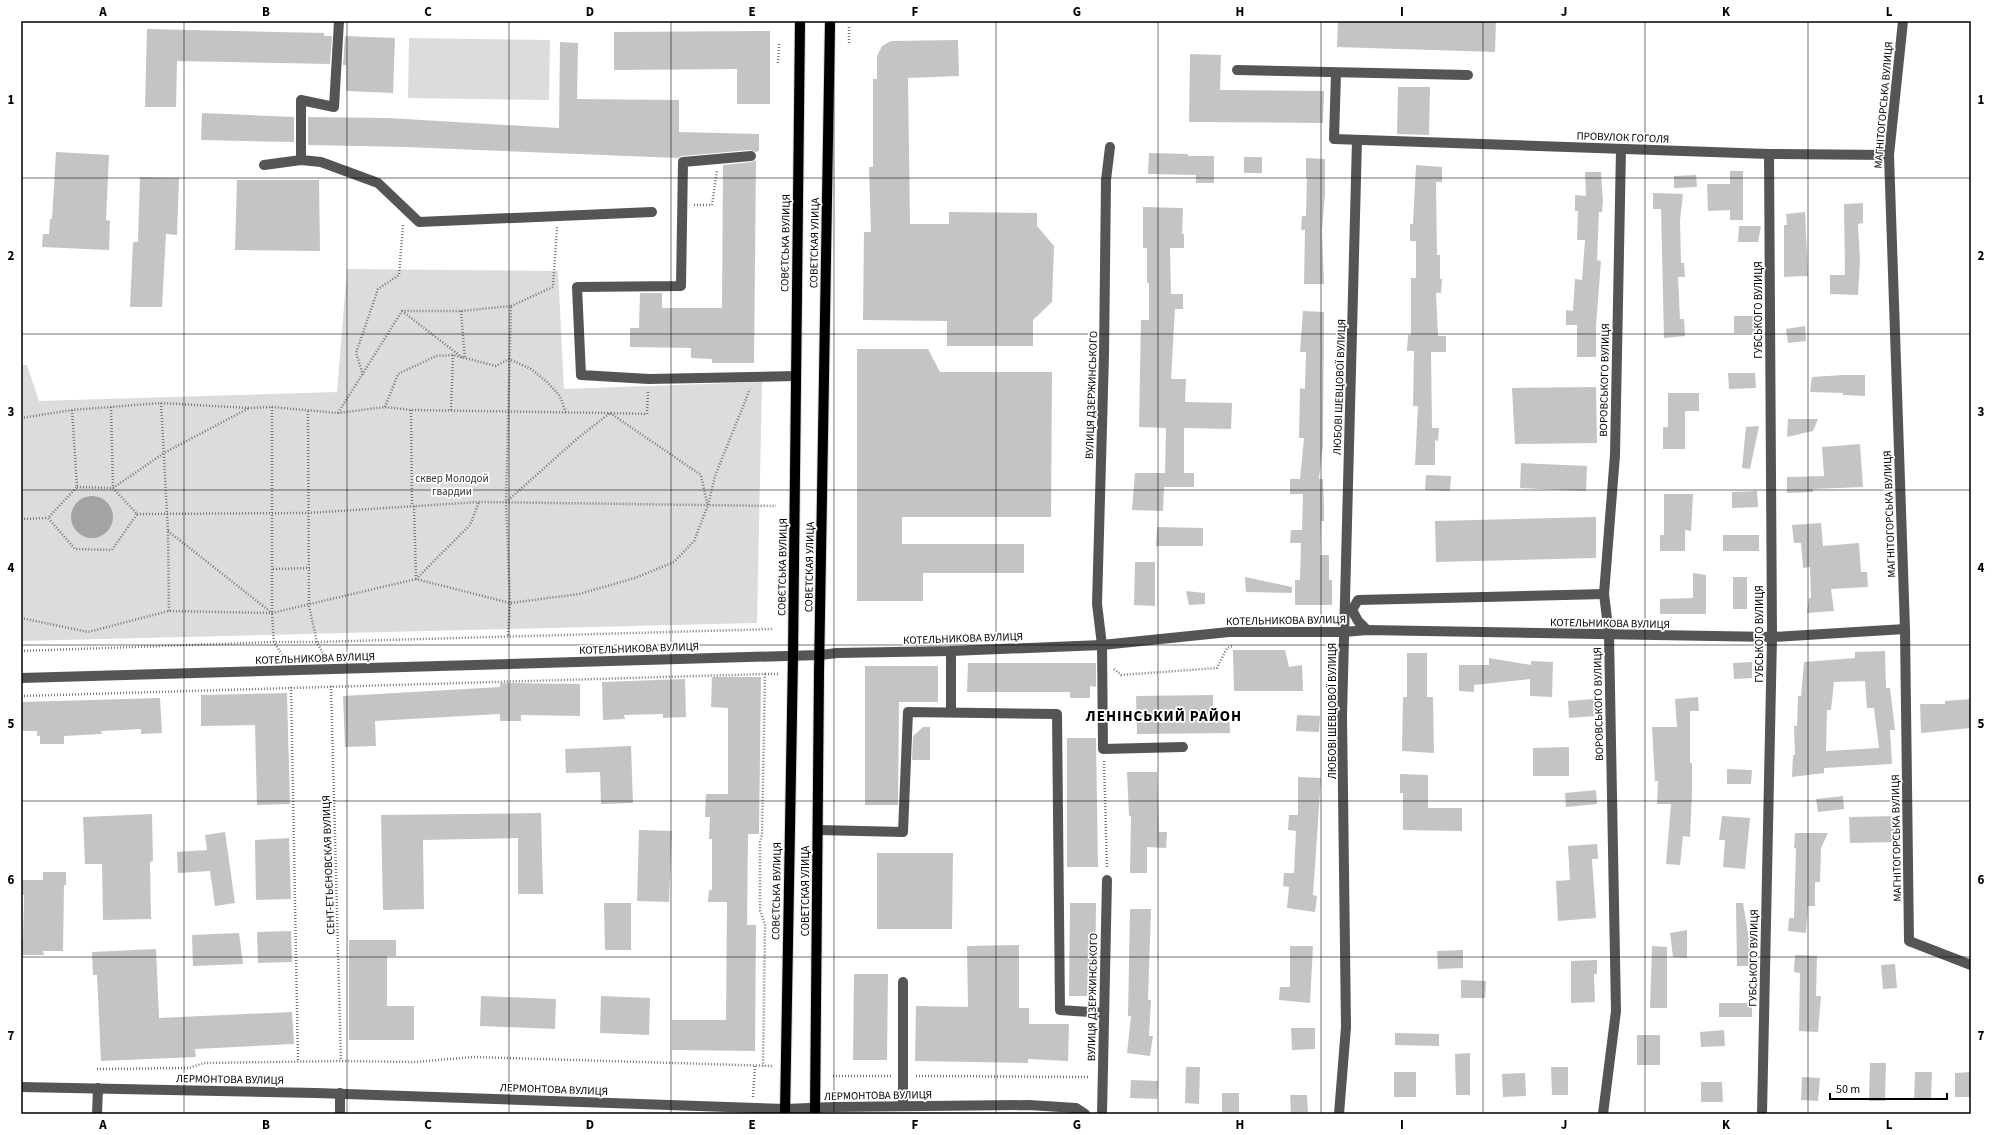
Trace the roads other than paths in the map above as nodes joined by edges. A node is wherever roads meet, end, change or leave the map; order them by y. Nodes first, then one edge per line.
1 (338, 21) edge
2 (800, 21) edge
3 (830, 21) edge
4 (1903, 21) edge
5 (1237, 70) dead end
6 (1336, 73) junction
7 (1468, 75) dead end
8 (1357, 140) junction
9 (1110, 147) dead end
10 (1621, 149) junction
11 (1769, 154) junction
12 (751, 156) dead end
13 (1889, 156) junction
14 (301, 160) junction
15 (264, 165) dead end
16 (652, 212) dead end
17 (796, 376) junction
18 (1604, 594) junction
19 (1905, 629) junction
20 (1367, 630) junction
21 (1344, 632) junction
22 (1609, 635) junction
23 (1772, 637) junction
24 (1102, 645) junction
25 (951, 651) junction
26 (820, 655) junction
27 (793, 656) junction
28 (21, 678) edge
29 (951, 711) junction
30 (1183, 747) dead end
31 (818, 830) junction
32 (1107, 880) road end
33 (1971, 965) edge
34 (903, 982) dead end
35 (1104, 1013) junction
36 (21, 1087) edge
37 (98, 1088) junction
38 (340, 1093) junction
39 (904, 1106) junction
40 (1015, 1110) edge
41 (785, 1112) edge
42 (815, 1112) edge
43 (97, 1114) edge
44 (340, 1114) edge
45 (1085, 1114) edge
46 (1102, 1114) edge
47 (1339, 1114) edge
48 (1603, 1114) edge
49 (1762, 1114) edge

1 - 14 street
2 - 17 main road, СОВЄТСЬКА ВУЛИЦЯ
3 - 26 main road, СОВЕТСКАЯ УЛИЦА
4 - 13 street, МАГНІТОГОРСЬКА ВУЛИЦЯ
5 - 6 street
6 - 7 street
6 - 8 street, ПРОВУЛОК ГОГОЛЯ
8 - 10 street, ПРОВУЛОК ГОГОЛЯ
8 - 21 street, ЛЮБОВІ ШЕВЦОВОЇ ВУЛИЦЯ
9 - 24 street, ВУЛИЦЯ ДЗЕРЖИНСЬКОГО
10 - 11 street, ПРОВУЛОК ГОГОЛЯ
10 - 18 street, ВОРОВСЬКОГО ВУЛИЦЯ
11 - 13 street, ПРОВУЛОК ГОГОЛЯ
11 - 23 street, ГУБСЬКОГО ВУЛИЦЯ
12 - 17 street
13 - 19 street, МАГНІТОГОРСЬКА ВУЛИЦЯ
14 - 15 street
14 - 16 street
17 - 27 main road, СОВЄТСЬКА ВУЛИЦЯ
18 - 20 street
18 - 22 street, ВОРОВСЬКОГО ВУЛИЦЯ
19 - 23 street, КОТЕЛЬНИКОВА ВУЛИЦЯ
19 - 33 street, МАГНІТОГОРСЬКА ВУЛИЦЯ
20 - 21 street, КОТЕЛЬНИКОВА ВУЛИЦЯ
20 - 22 street, КОТЕЛЬНИКОВА ВУЛИЦЯ
21 - 24 street, КОТЕЛЬНИКОВА ВУЛИЦЯ
21 - 47 street, ЛЮБОВІ ШЕВЦОВОЇ ВУЛИЦЯ
22 - 23 street, КОТЕЛЬНИКОВА ВУЛИЦЯ
22 - 48 street, ВОРОВСЬКОГО ВУЛИЦЯ
23 - 49 street, ГУБСЬКОГО ВУЛИЦЯ
24 - 25 street, КОТЕЛЬНИКОВА ВУЛИЦЯ
24 - 30 street, ВУЛИЦЯ ДЗЕРЖИНСЬКОГО
25 - 26 street, КОТЕЛЬНИКОВА ВУЛИЦЯ
25 - 29 street
26 - 27 street, КОТЕЛЬНИКОВА ВУЛИЦЯ
26 - 31 main road, СОВЕТСКАЯ УЛИЦА
27 - 28 street, КОТЕЛЬНИКОВА ВУЛИЦЯ
27 - 41 main road, СОВЄТСЬКА ВУЛИЦЯ
29 - 31 street
29 - 35 street
31 - 42 main road, СОВЕТСКАЯ УЛИЦА
32 - 35 street, ВУЛИЦЯ ДЗЕРЖИНСЬКОГО
34 - 39 street
35 - 46 street, ВУЛИЦЯ ДЗЕРЖИНСЬКОГО
36 - 37 street, ЛЕРМОНТОВА ВУЛИЦЯ
37 - 38 street, ЛЕРМОНТОВА ВУЛИЦЯ
37 - 43 street
38 - 41 street, ЛЕРМОНТОВА ВУЛИЦЯ
38 - 44 street
39 - 40 street, ЛЕРМОНТОВА ВУЛИЦЯ
39 - 42 street, ЛЕРМОНТОВА ВУЛИЦЯ
40 - 45 street, ЛЕРМОНТОВА ВУЛИЦЯ
41 - 42 street, ЛЕРМОНТОВА ВУЛИЦЯ

